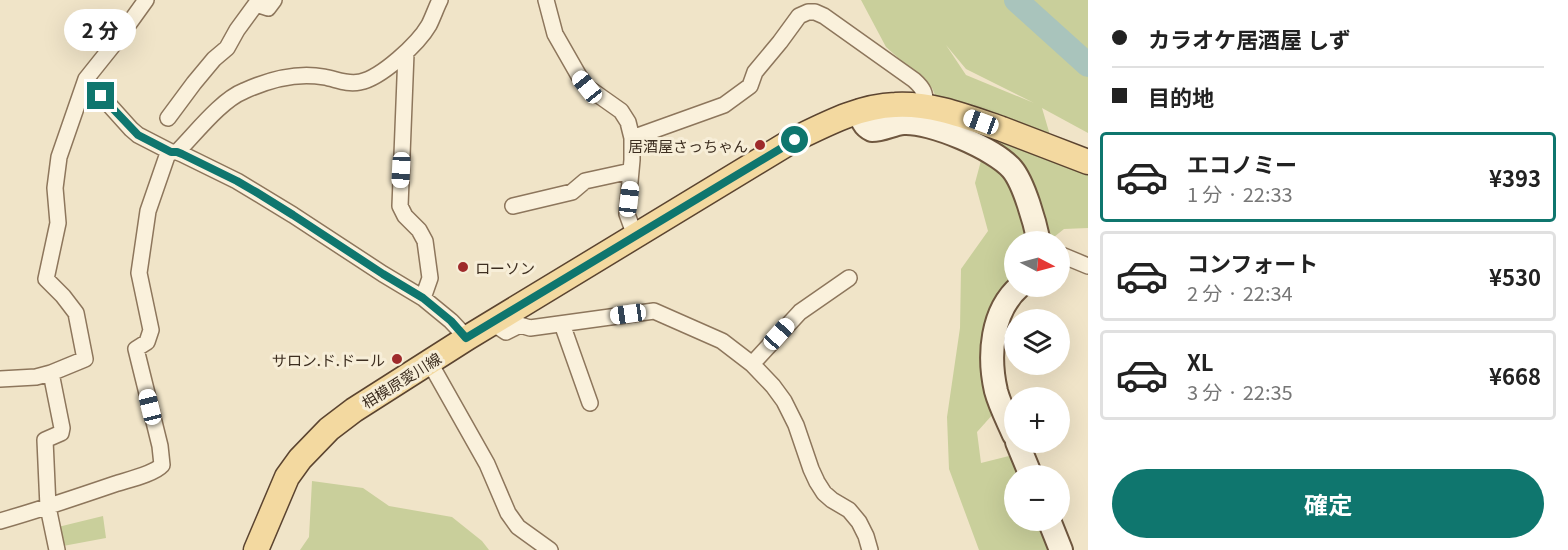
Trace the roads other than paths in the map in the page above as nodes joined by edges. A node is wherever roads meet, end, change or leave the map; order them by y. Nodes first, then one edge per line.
1 (273, 0) edge
2 (440, 0) edge
3 (546, 0) edge
4 (144, 1) edge
5 (406, 52) junction
6 (87, 79) junction
7 (925, 106) junction
8 (860, 111) junction
9 (168, 118) dead end
10 (632, 138) junction
11 (174, 152) junction
12 (1088, 162) edge
13 (631, 171) junction
14 (513, 206) dead end
15 (1036, 231) edge
16 (635, 237) junction
17 (1070, 259) edge
18 (1088, 266) edge
19 (849, 278) dead end
20 (1009, 297) edge
21 (423, 298) junction
22 (495, 322) junction
23 (562, 324) junction
24 (466, 338) junction
25 (430, 363) junction
26 (752, 364) junction
27 (51, 373) junction
28 (0, 379) edge
29 (590, 403) dead end
30 (1004, 411) edge
31 (48, 507) junction
32 (0, 521) edge
33 (1053, 531) edge
34 (57, 550) edge
35 (256, 550) edge
36 (550, 550) edge
37 (870, 550) edge
38 (1061, 550) edge

1 - 9 street
2 - 5 street
3 - 10 street
4 - 6 street
5 - 11 street
5 - 21 street
6 - 11 street
6 - 27 street
7 - 8 main road, 相模原愛川線
7 - 10 street
7 - 12 main road, 相模原愛川線
8 - 15 street
8 - 16 main road, 相模原愛川線
10 - 13 street
11 - 21 street
11 - 31 street
13 - 14 street
13 - 16 street
16 - 22 main road, 相模原愛川線
17 - 18 street
19 - 26 street
20 - 30 street
21 - 24 street
22 - 23 street
22 - 24 main road, 相模原愛川線
23 - 26 street
23 - 29 street
24 - 25 main road, 相模原愛川線
25 - 35 main road, 相模原愛川線
25 - 36 street
26 - 37 street
27 - 28 street
27 - 31 street
31 - 32 street
31 - 34 street
33 - 38 street

